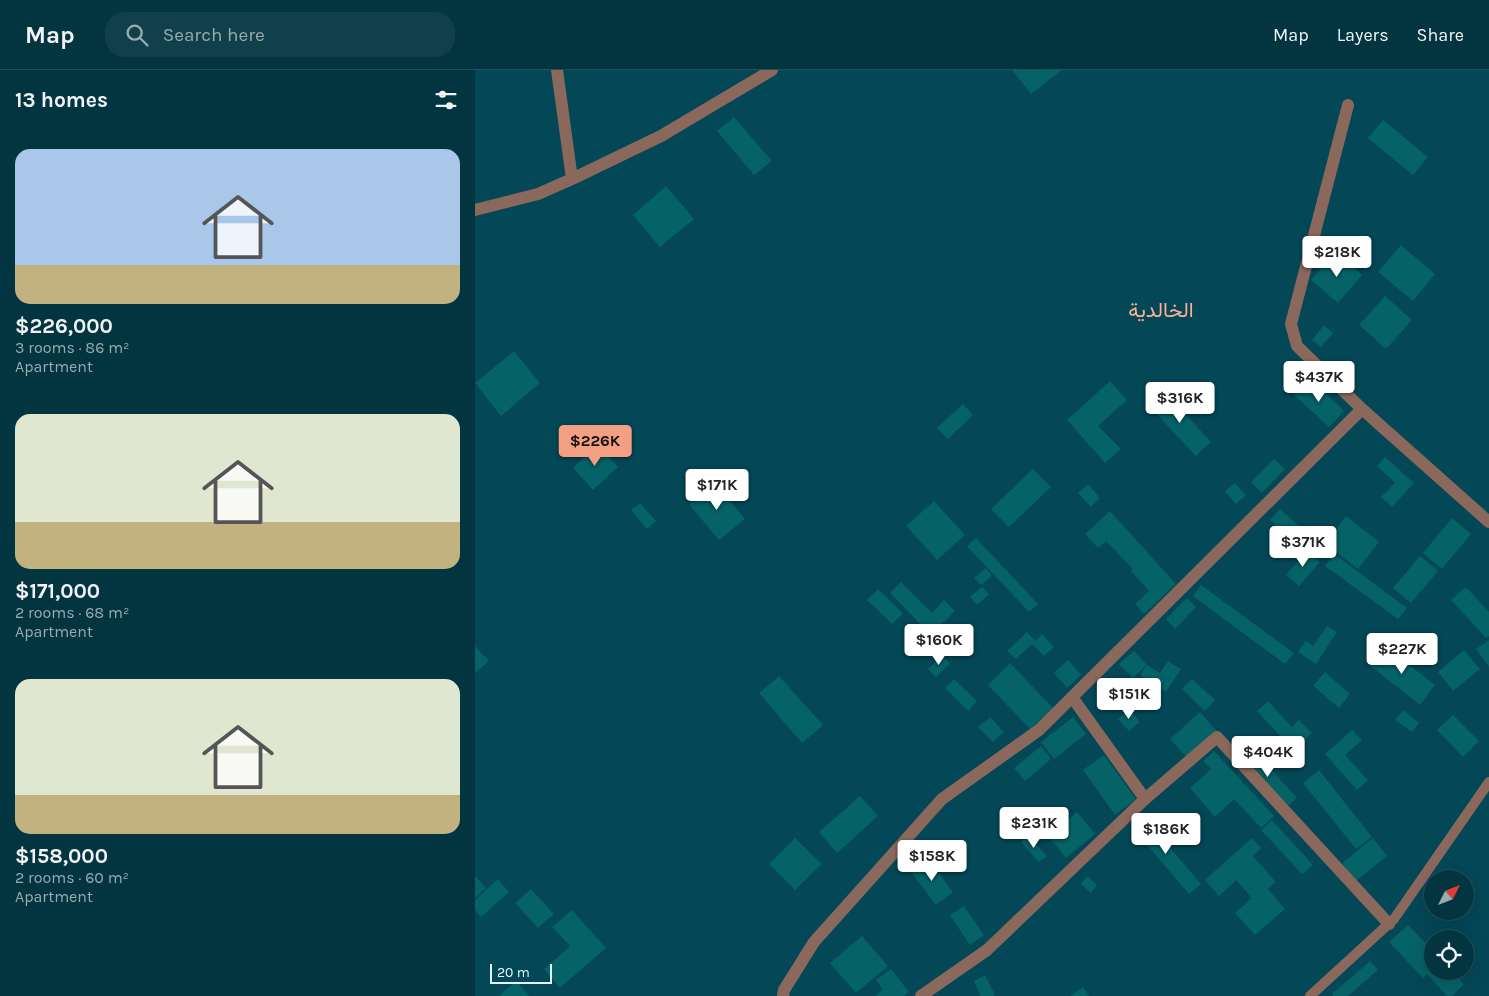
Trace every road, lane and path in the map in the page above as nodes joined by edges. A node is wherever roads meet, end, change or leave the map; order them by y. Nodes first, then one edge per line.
1 (557, 70) edge
2 (772, 70) edge
3 (1348, 106) dead end
4 (571, 178) junction
5 (475, 210) edge
6 (1362, 409) junction
7 (1489, 522) edge
8 (1072, 698) junction
9 (1489, 782) edge
10 (1145, 799) junction
11 (1389, 924) junction
12 (783, 996) edge
13 (921, 996) edge
14 (1310, 996) edge

1 - 4 street
2 - 4 street
3 - 6 street
4 - 5 street
6 - 7 street
6 - 8 street
8 - 10 street
8 - 12 street
9 - 11 lane
10 - 11 street
10 - 13 street
11 - 14 lane

